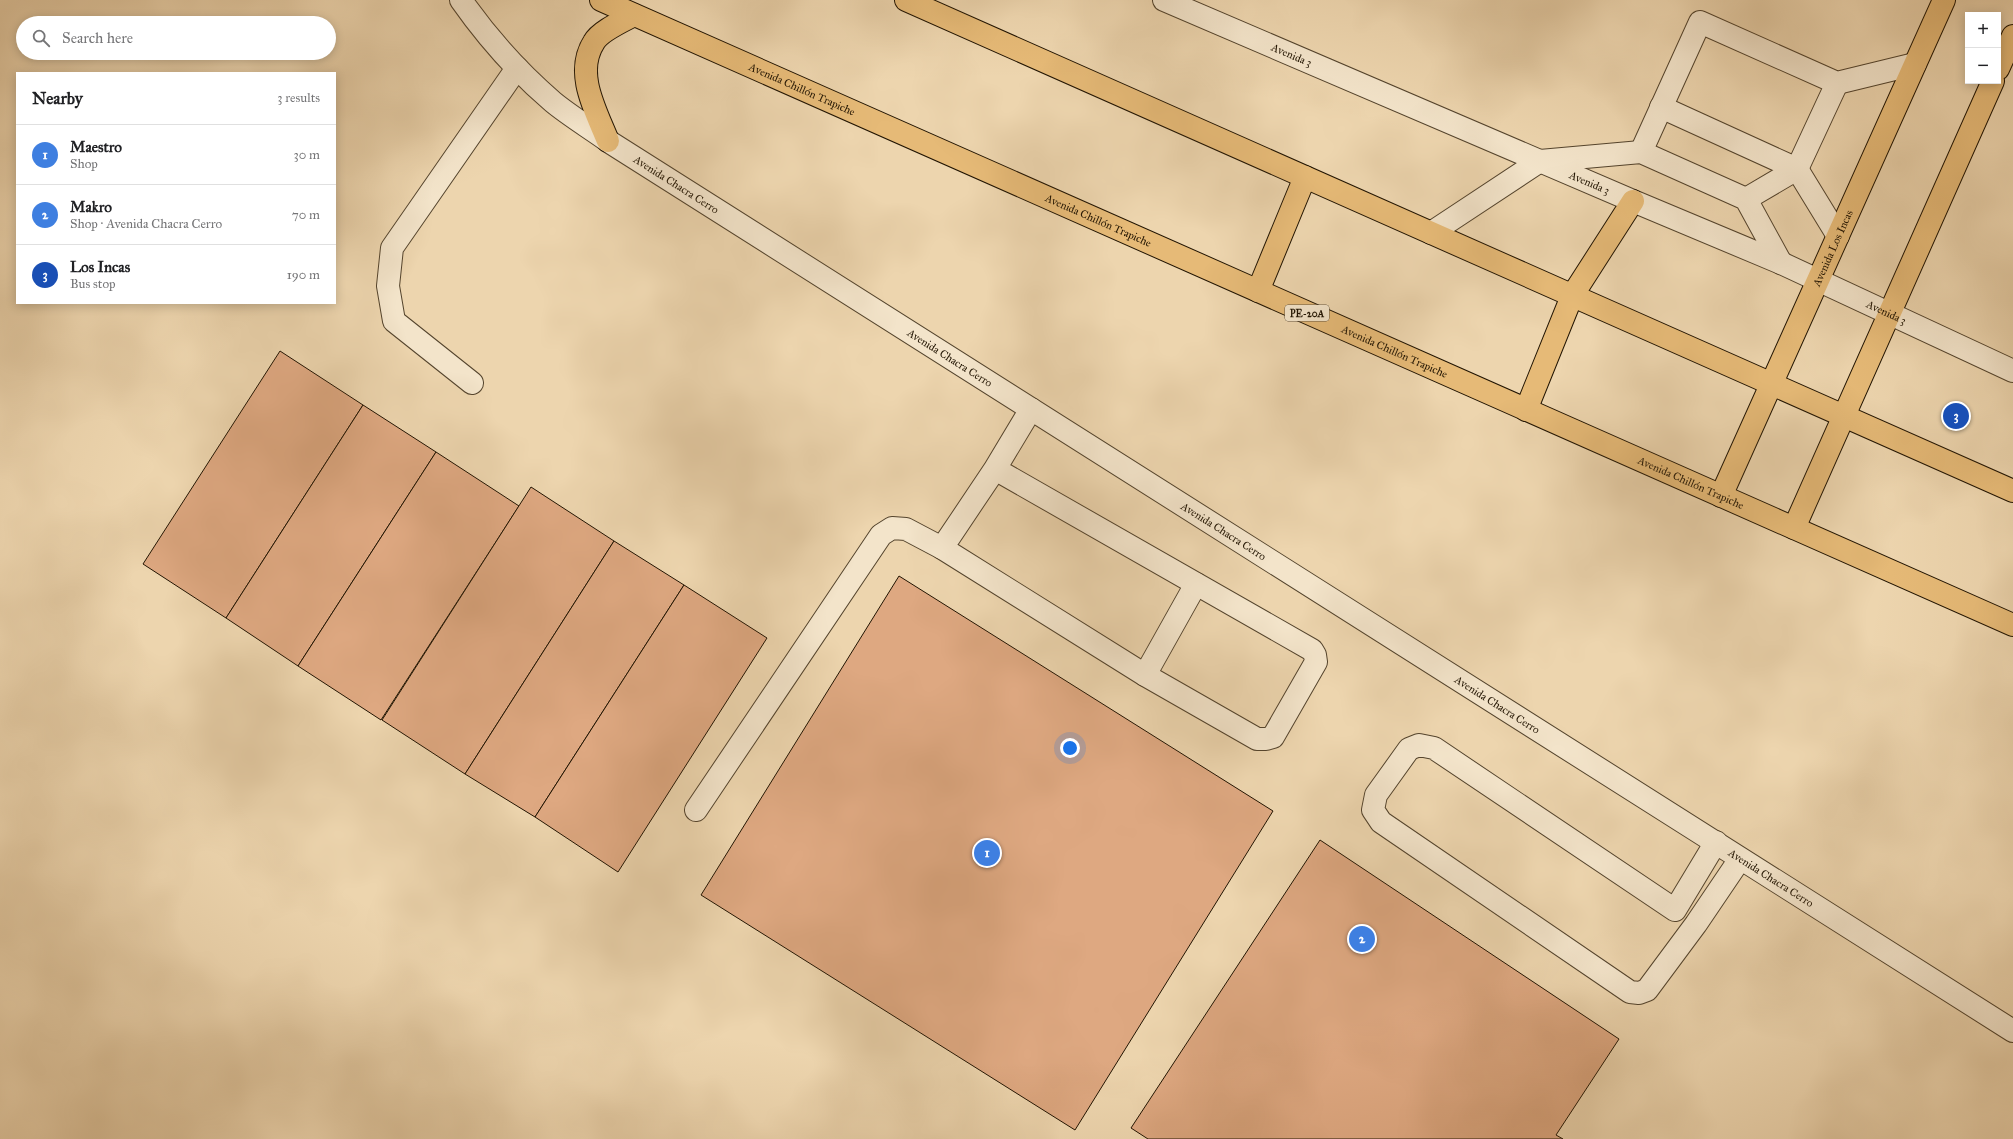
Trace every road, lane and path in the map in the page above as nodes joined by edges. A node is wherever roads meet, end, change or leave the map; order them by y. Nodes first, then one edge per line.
1 (461, 0) edge
2 (601, 0) edge
3 (906, 0) edge
4 (1164, 0) edge
5 (1944, 0) edge
6 (634, 15) junction
7 (2013, 38) edge
8 (1915, 64) junction
9 (2001, 64) edge
10 (517, 68) junction
11 (1837, 83) junction
12 (1992, 84) edge
13 (1661, 107) junction
14 (608, 141) junction
15 (1641, 152) junction
16 (1540, 161) junction
17 (1797, 169) junction
18 (1305, 177) junction
19 (1746, 199) junction
20 (1633, 201) junction
21 (1431, 233) junction
22 (1838, 236) junction
23 (1781, 263) junction
24 (1818, 281) junction
25 (1258, 291) junction
26 (1572, 296) junction
27 (1889, 314) junction
28 (2013, 371) edge
29 (472, 383) dead end
30 (1771, 384) junction
31 (1032, 409) junction
32 (1526, 410) junction
33 (1844, 416) junction
34 (995, 469) junction
35 (2013, 491) edge
36 (1721, 496) junction
37 (1794, 528) junction
38 (942, 548) junction
39 (1196, 584) junction
40 (2013, 625) edge
41 (1145, 675) junction
42 (696, 810) dead end
43 (1716, 842) junction
44 (1740, 859) junction
45 (1674, 910) junction
46 (1696, 924) junction
47 (2013, 1031) edge

1 - 10 street, Avenida Chacra Cerro
2 - 6 main road, Avenida Chillón Trapiche / PE-20A
3 - 18 main road
4 - 16 street, Avenida 3
5 - 8 main road, Avenida Los Incas
6 - 14 main road
6 - 25 main road, Avenida Chillón Trapiche / PE-20A
7 - 9 main road
8 - 11 street
8 - 22 main road, Avenida Los Incas
10 - 14 street, Avenida Chacra Cerro
10 - 29 street
11 - 13 street
11 - 17 street
12 - 27 main road
13 - 15 street
13 - 17 street
14 - 31 street, Avenida Chacra Cerro
15 - 16 street
15 - 19 street
16 - 20 street, Avenida 3
16 - 21 street
17 - 19 street
17 - 22 street
18 - 21 main road
18 - 25 main road
19 - 23 street
20 - 23 street, Avenida 3
20 - 26 main road
21 - 26 main road
22 - 24 main road, Avenida Los Incas
23 - 24 street, Avenida 3
24 - 27 street, Avenida 3
24 - 30 main road, Avenida Los Incas
25 - 32 main road, Avenida Chillón Trapiche / PE-20A
26 - 30 main road
26 - 32 main road
27 - 28 street, Avenida 3
27 - 33 main road
30 - 33 main road
30 - 36 main road, Avenida Los Incas
31 - 34 street
31 - 43 street, Avenida Chacra Cerro
32 - 36 main road, Avenida Chillón Trapiche / PE-20A
33 - 35 main road
33 - 37 main road
34 - 38 street
34 - 39 street
36 - 37 main road, Avenida Chillón Trapiche / PE-20A
37 - 40 main road, Avenida Chillón Trapiche / PE-20A
38 - 41 street
38 - 42 street
39 - 41 street
39 - 41 street
43 - 44 street, Avenida Chacra Cerro
43 - 45 street
44 - 46 street
44 - 47 street, Avenida Chacra Cerro
45 - 46 street
45 - 46 street

